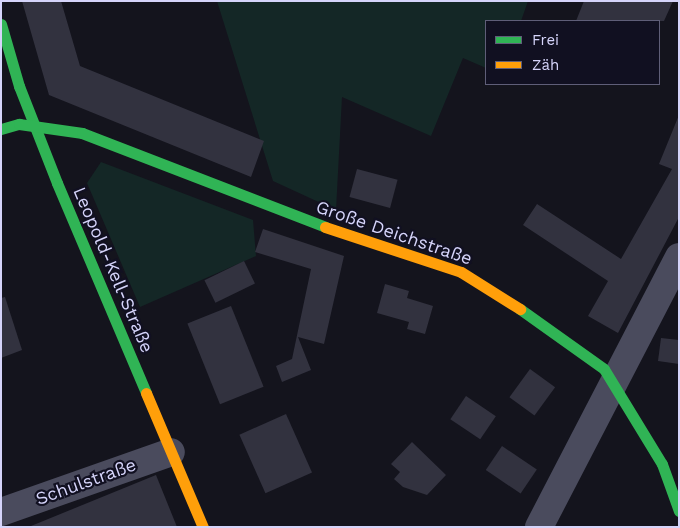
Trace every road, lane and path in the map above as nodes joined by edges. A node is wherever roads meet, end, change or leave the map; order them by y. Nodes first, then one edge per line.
1 (1, 24) edge
2 (38, 128) junction
3 (1, 129) edge
4 (679, 257) edge
5 (611, 384) junction
6 (170, 452) junction
7 (679, 511) edge
8 (1, 512) edge
9 (203, 527) edge
10 (539, 527) edge

1 - 2 street, Leopold-Kell-Straße
2 - 3 street, Große Deichstraße
2 - 5 street, Große Deichstraße
2 - 6 street, Leopold-Kell-Straße
4 - 5 street
5 - 7 street, Große Deichstraße
5 - 10 street
6 - 8 street, Schulstraße
6 - 9 street, Leopold-Kell-Straße

